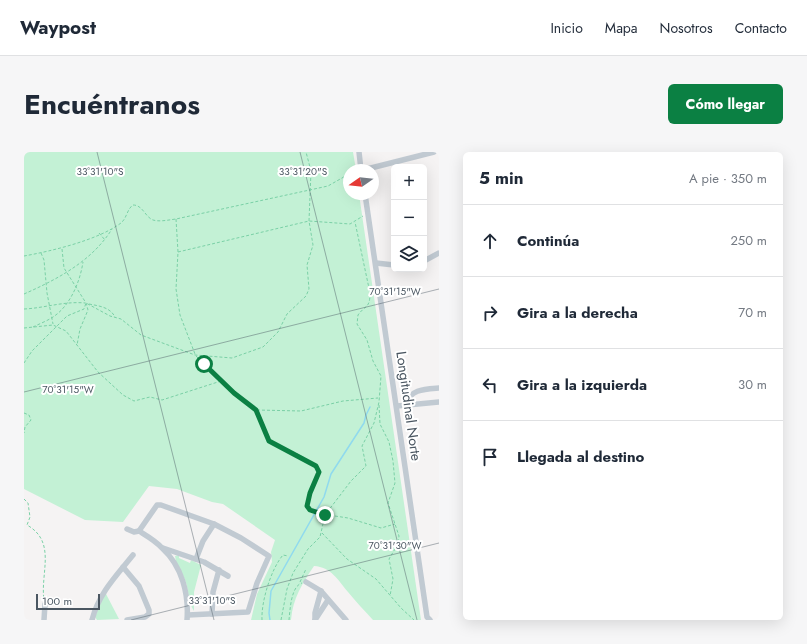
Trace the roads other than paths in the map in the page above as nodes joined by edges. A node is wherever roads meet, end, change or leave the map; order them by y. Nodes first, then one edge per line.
1 (359, 152) edge
2 (434, 152) edge
3 (361, 164) edge
4 (379, 166) edge
5 (366, 200) edge
6 (439, 253) edge
7 (427, 259) edge
8 (376, 263) junction
9 (391, 265) edge
10 (439, 388) edge
11 (439, 402) edge
12 (407, 404) junction
13 (397, 406) junction
14 (214, 524) junction
15 (127, 529) dead end
16 (139, 531) junction
17 (163, 548) junction
18 (178, 553) junction
19 (132, 554) dead end
20 (196, 559) junction
21 (172, 561) junction
22 (123, 567) junction
23 (219, 570) junction
24 (228, 576) dead end
25 (306, 582) road end
26 (320, 591) junction
27 (328, 600) junction
28 (45, 604) road end
29 (212, 614) junction
30 (188, 618) edge
31 (44, 620) edge
32 (92, 620) edge
33 (127, 620) edge
34 (346, 620) edge
35 (430, 620) edge

1 - 3 street
2 - 4 street
5 - 8 street, Longitudinal Norte
6 - 7 street
8 - 9 street
8 - 13 street, Longitudinal Norte
10 - 12 street
11 - 12 street
12 - 13 street
13 - 35 street, Longitudinal Norte
14 - 16 street
14 - 20 street
14 - 29 street
15 - 16 street
16 - 17 street
17 - 18 street
17 - 21 street
18 - 20 street
18 - 21 street
19 - 22 street
20 - 23 street
21 - 30 street
22 - 32 street
22 - 33 street
23 - 24 street
23 - 29 street
25 - 26 street
26 - 27 street
26 - 27 street
27 - 34 street
28 - 31 street
29 - 30 street

